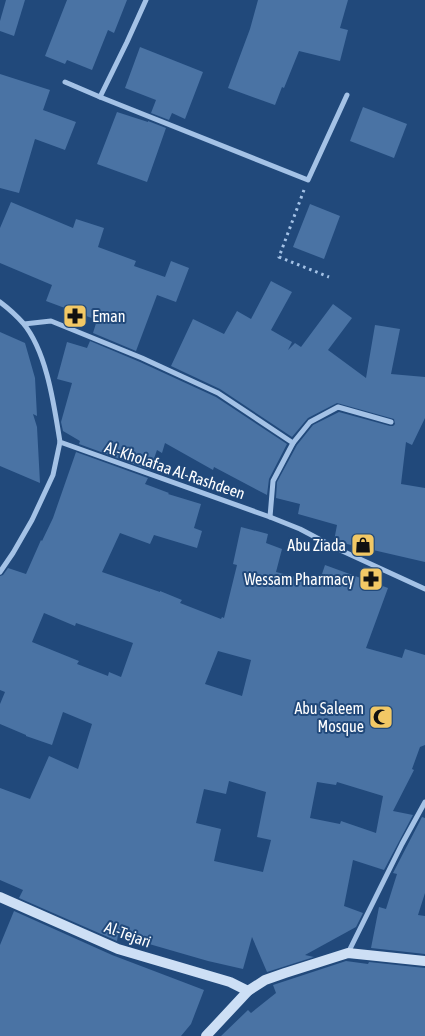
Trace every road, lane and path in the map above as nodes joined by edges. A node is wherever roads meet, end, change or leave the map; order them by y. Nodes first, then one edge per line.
1 (146, 0) edge
2 (65, 82) dead end
3 (347, 95) dead end
4 (100, 97) junction
5 (308, 180) junction
6 (329, 278) dead end
7 (0, 302) edge
8 (24, 324) junction
9 (391, 422) dead end
10 (60, 442) junction
11 (293, 443) junction
12 (270, 517) junction
13 (0, 572) edge
14 (425, 589) edge
15 (425, 802) edge
16 (0, 897) edge
17 (348, 954) junction
18 (425, 961) edge
19 (248, 991) junction
20 (206, 1036) edge

1 - 4 street
2 - 4 street
3 - 5 street
4 - 5 street
5 - 6 path
7 - 8 street
8 - 10 street
8 - 11 street
9 - 11 street
10 - 12 street, Al-Kholafaa Al-Rashdeen
10 - 13 street
11 - 12 street
12 - 14 street, Al-Kholafaa Al-Rashdeen
15 - 17 street
16 - 19 street, Al-Tejari
17 - 18 street
17 - 19 street
19 - 20 street

